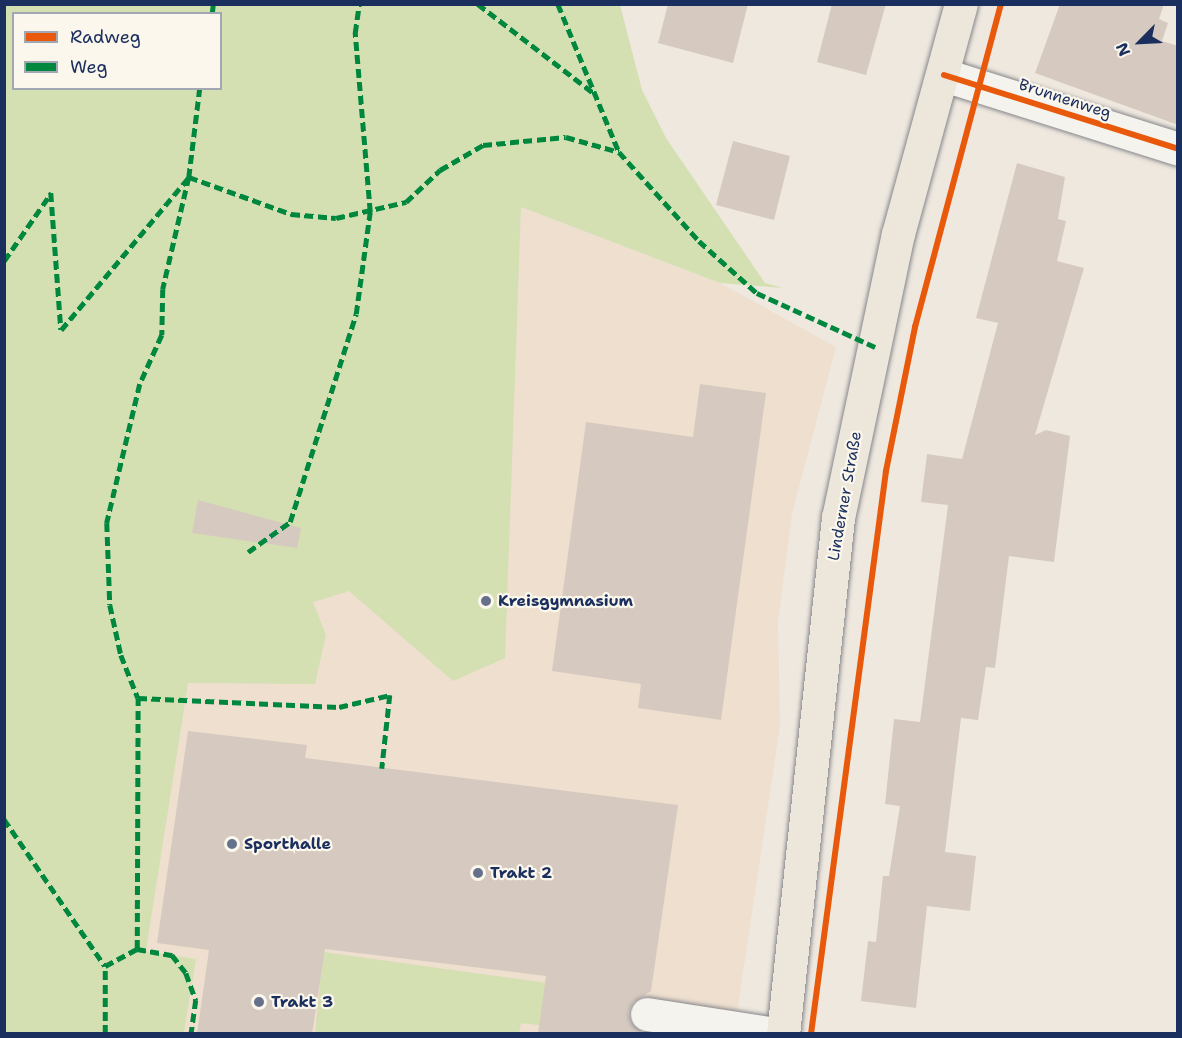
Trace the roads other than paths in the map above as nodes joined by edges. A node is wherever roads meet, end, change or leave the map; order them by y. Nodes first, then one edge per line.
1 (961, 4) edge
2 (944, 75) junction
3 (1178, 149) edge
4 (658, 1021) edge
5 (775, 1034) edge
6 (783, 1034) edge

1 - 2 main road, Linderner Straße
2 - 3 street, Brunnenweg
2 - 6 main road, Linderner Straße
4 - 5 street

